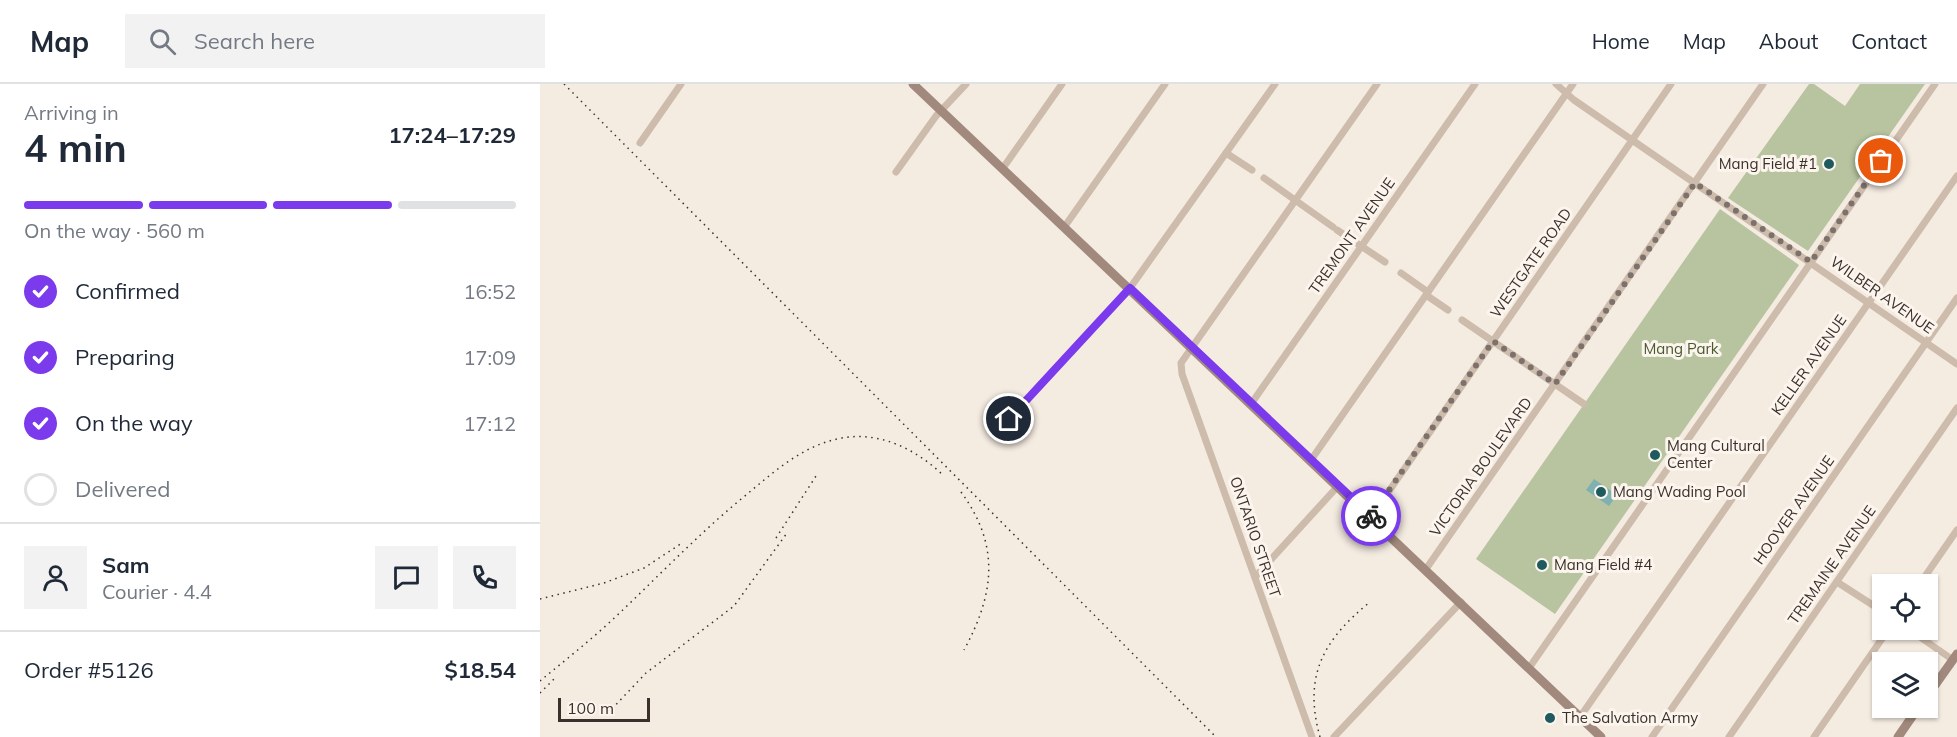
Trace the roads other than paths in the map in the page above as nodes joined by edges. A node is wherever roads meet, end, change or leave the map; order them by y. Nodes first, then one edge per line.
1 (681, 84) edge
2 (913, 84) edge
3 (966, 84) edge
4 (1062, 84) edge
5 (1166, 84) edge
6 (1275, 84) edge
7 (1377, 84) edge
8 (1475, 84) edge
9 (1556, 84) edge
10 (1573, 84) edge
11 (1671, 84) edge
12 (1763, 84) edge
13 (1935, 84) edge
14 (1567, 93) junction
15 (942, 110) junction
16 (1633, 140) junction
17 (640, 143) dead end
18 (1226, 153) junction
19 (1003, 168) junction
20 (1252, 170) dead end
21 (896, 172) dead end
22 (1957, 176) edge
23 (1264, 178) dead end
24 (1695, 183) junction
25 (1296, 200) junction
26 (1065, 226) junction
27 (1362, 246) junction
28 (1385, 262) dead end
29 (1811, 262) junction
30 (1401, 273) dead end
31 (1130, 288) junction
32 (1427, 294) junction
33 (1957, 298) edge
34 (1869, 302) junction
35 (1449, 310) dead end
36 (1461, 320) dead end
37 (1493, 341) junction
38 (1926, 342) junction
39 (1193, 348) junction
40 (1957, 364) edge
41 (1555, 384) junction
42 (1251, 404) junction
43 (1584, 404) dead end
44 (1957, 408) edge
45 (1001, 428) dead end
46 (1311, 460) junction
47 (1338, 486) junction
48 (1371, 517) junction
49 (1957, 530) edge
50 (1426, 569) junction
51 (1927, 574) edge
52 (1255, 577) junction
53 (1837, 582) junction
54 (1461, 602) junction
55 (1872, 605) edge
56 (1881, 640) edge
57 (1927, 640) edge
58 (1955, 657) edge
59 (1529, 668) junction
60 (1938, 681) edge
61 (1580, 717) junction
62 (1911, 718) edge
63 (1312, 737) edge
64 (1334, 737) edge
65 (1600, 737) edge
66 (1652, 737) edge
67 (1729, 737) edge
68 (1814, 737) edge
69 (1898, 737) edge

1 - 17 street
2 - 15 main road
3 - 15 street
4 - 19 street
5 - 26 street
6 - 18 street
7 - 25 street, ONTARIO STREET
8 - 27 street, TREMONT AVENUE
9 - 14 street, WILBER AVENUE
10 - 14 street
11 - 16 street, WESTGATE ROAD
12 - 24 street, VICTORIA BOULEVARD
13 - 29 street
14 - 16 street, WILBER AVENUE
14 - 32 street
15 - 19 main road
15 - 21 street
16 - 24 street, WILBER AVENUE
16 - 37 street, WESTGATE ROAD
18 - 20 street
18 - 31 street
19 - 26 main road
22 - 34 street, KELLER AVENUE
23 - 25 street
24 - 29 street, WILBER AVENUE
24 - 41 street, VICTORIA BOULEVARD
25 - 27 street
25 - 39 street, ONTARIO STREET
26 - 31 main road
27 - 28 street
27 - 42 street, TREMONT AVENUE
29 - 34 street, WILBER AVENUE
29 - 59 street
30 - 32 street
31 - 39 main road
31 - 45 street
32 - 35 street
32 - 46 street
33 - 38 street, HOOVER AVENUE
34 - 38 street, WILBER AVENUE
34 - 61 street, KELLER AVENUE
36 - 37 street
37 - 41 street
37 - 48 street, WESTGATE ROAD
38 - 40 street, WILBER AVENUE
38 - 66 street, HOOVER AVENUE
39 - 42 main road
39 - 52 street, ONTARIO STREET
41 - 43 street
41 - 50 street, VICTORIA BOULEVARD
42 - 46 main road
44 - 53 street, TREMAINE AVENUE
46 - 47 main road
47 - 48 main road
47 - 52 street
48 - 50 main road
49 - 51 street
50 - 54 main road
52 - 63 street, ONTARIO STREET
53 - 55 street
53 - 67 street, TREMAINE AVENUE
54 - 59 main road
54 - 64 street
56 - 68 street
57 - 58 street
58 - 60 main road
59 - 61 main road
61 - 65 main road
62 - 69 main road

